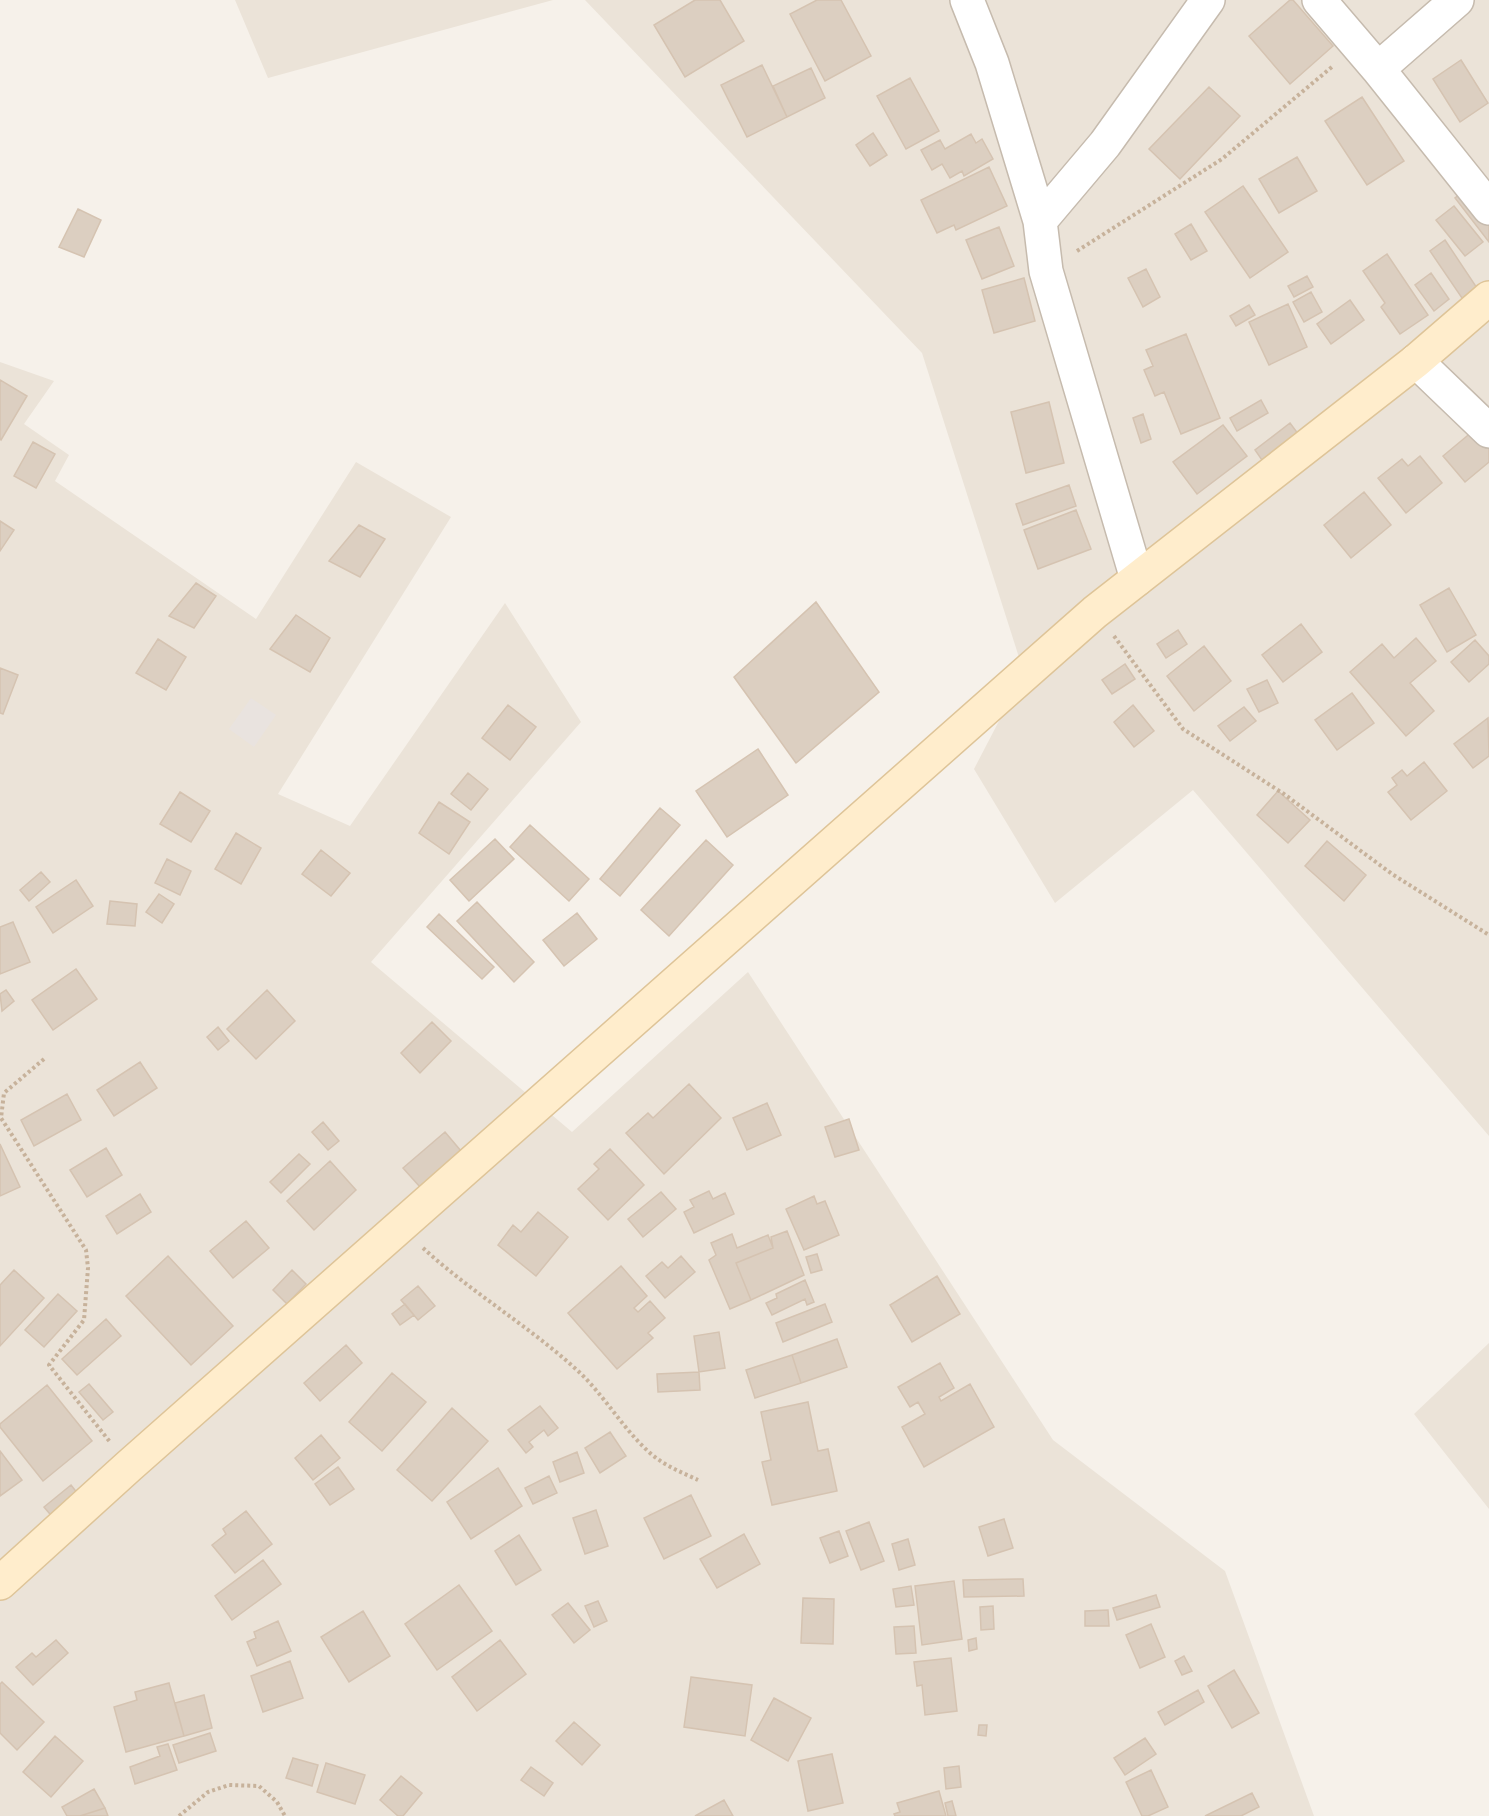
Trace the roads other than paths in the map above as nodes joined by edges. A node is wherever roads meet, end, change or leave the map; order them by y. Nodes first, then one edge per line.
1 (967, 0) edge
2 (1208, 0) edge
3 (1319, 0) edge
4 (1457, 0) edge
5 (1367, 58) junction
6 (1489, 208) edge
7 (1040, 221) junction
8 (1489, 298) edge
9 (1416, 361) junction
10 (1489, 431) edge
11 (1137, 579) junction
12 (0, 1583) edge

1 - 7 street
2 - 7 street
3 - 5 street
4 - 5 street
5 - 6 street
7 - 11 street
8 - 9 street
9 - 10 street
9 - 11 street
11 - 12 street

